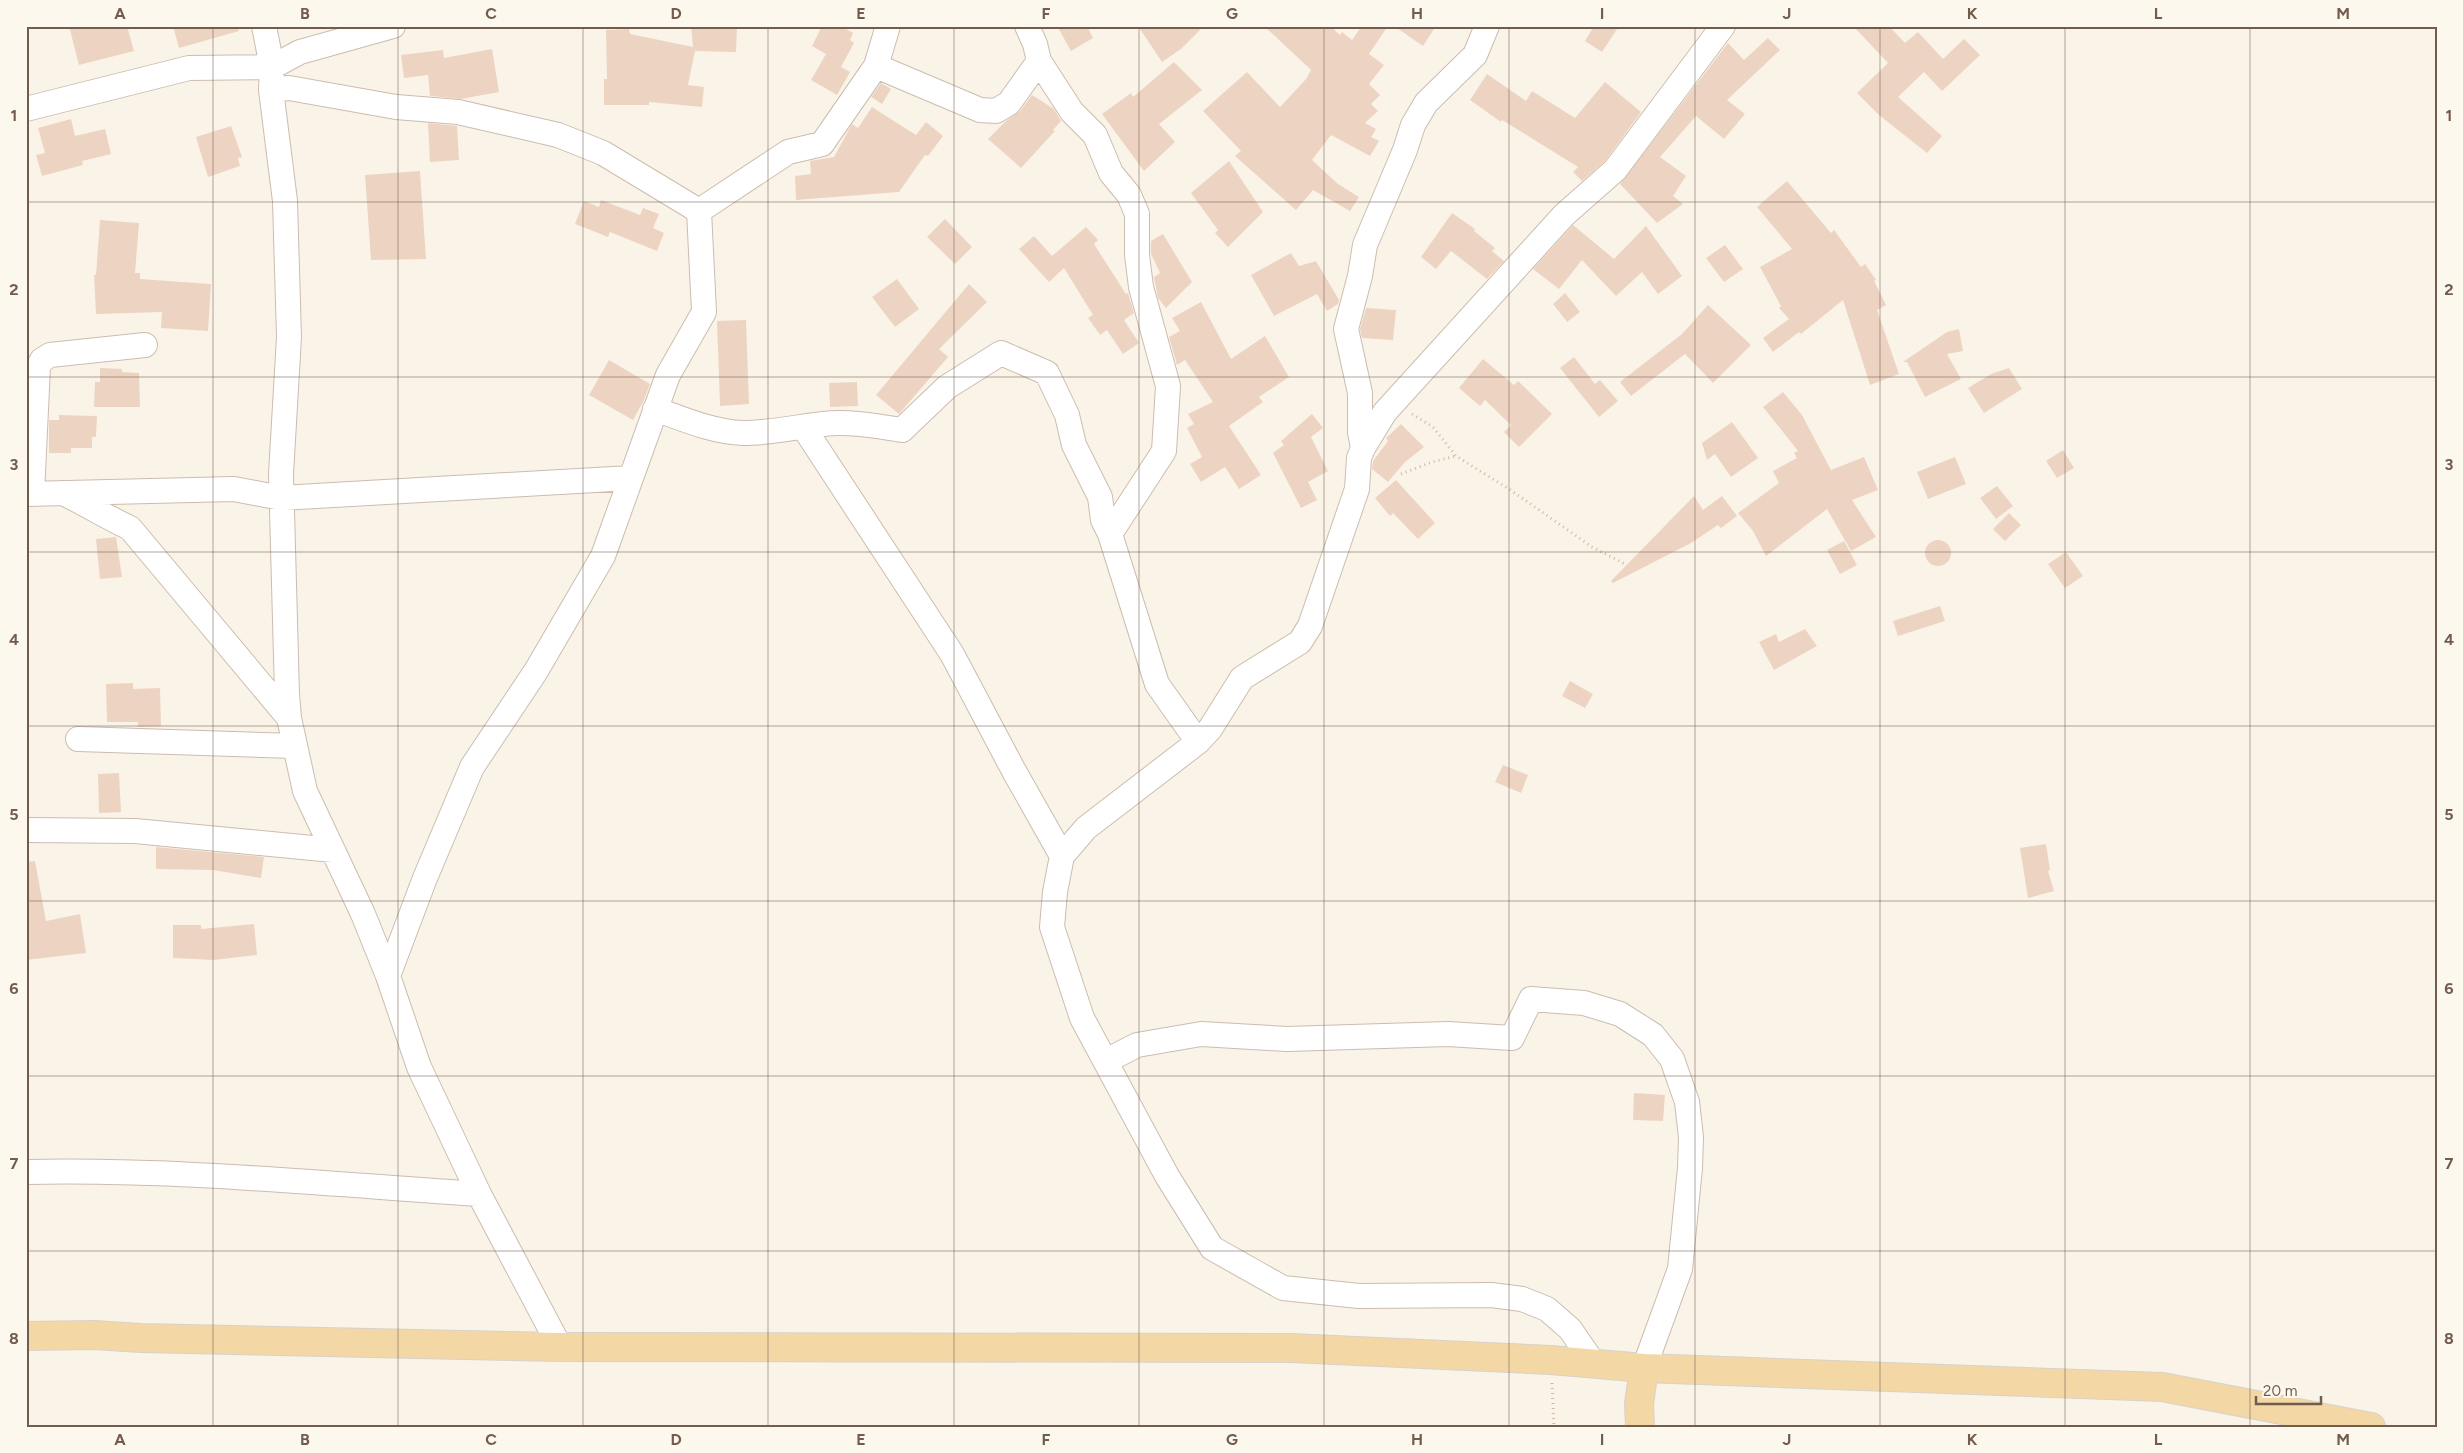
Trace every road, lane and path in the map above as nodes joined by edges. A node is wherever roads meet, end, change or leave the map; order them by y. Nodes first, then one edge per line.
1 (264, 26) edge
2 (393, 26) edge
3 (888, 26) edge
4 (1027, 26) edge
5 (1487, 26) edge
6 (1723, 26) edge
7 (1039, 61) junction
8 (876, 66) junction
9 (272, 67) junction
10 (271, 90) junction
11 (26, 109) edge
12 (699, 211) junction
13 (145, 345) dead end
14 (655, 409) junction
15 (1385, 412) junction
16 (804, 428) junction
17 (1363, 448) junction
18 (1456, 456) junction
19 (1402, 474) dead end
20 (630, 478) junction
21 (61, 492) junction
22 (29, 494) edge
23 (282, 498) junction
24 (1110, 534) junction
25 (1625, 564) dead end
26 (289, 718) junction
27 (78, 739) dead end
28 (1198, 742) junction
29 (295, 746) junction
30 (26, 830) edge
31 (333, 850) junction
32 (1062, 856) junction
33 (388, 976) junction
34 (1106, 1061) junction
35 (26, 1172) edge
36 (478, 1194) junction
37 (26, 1336) edge
38 (560, 1347) junction
39 (1551, 1360) junction
40 (1594, 1364) junction
41 (1644, 1368) junction
42 (1554, 1427) edge
43 (1640, 1427) edge
44 (2370, 1427) edge

1 - 9 street
2 - 9 street
3 - 8 street
4 - 7 street
5 - 17 street
6 - 15 street
7 - 8 street
7 - 24 street
8 - 12 street
9 - 10 street
9 - 11 street
10 - 12 street
10 - 23 street
12 - 14 street
13 - 22 street
14 - 16 street
14 - 20 street
15 - 17 street
15 - 18 path
16 - 24 street
16 - 32 street
17 - 28 street
18 - 19 path
18 - 25 path
20 - 23 street
20 - 33 street
21 - 22 street
21 - 23 street
21 - 26 street
23 - 26 street
24 - 28 street
26 - 29 street
27 - 29 street
28 - 32 street
29 - 31 street
30 - 31 street
31 - 33 street
32 - 34 street
33 - 36 street
34 - 40 street
34 - 41 street
35 - 36 street
36 - 38 street
37 - 38 main road
38 - 39 main road
39 - 40 main road
39 - 42 path
40 - 41 main road
41 - 43 main road
41 - 44 main road

